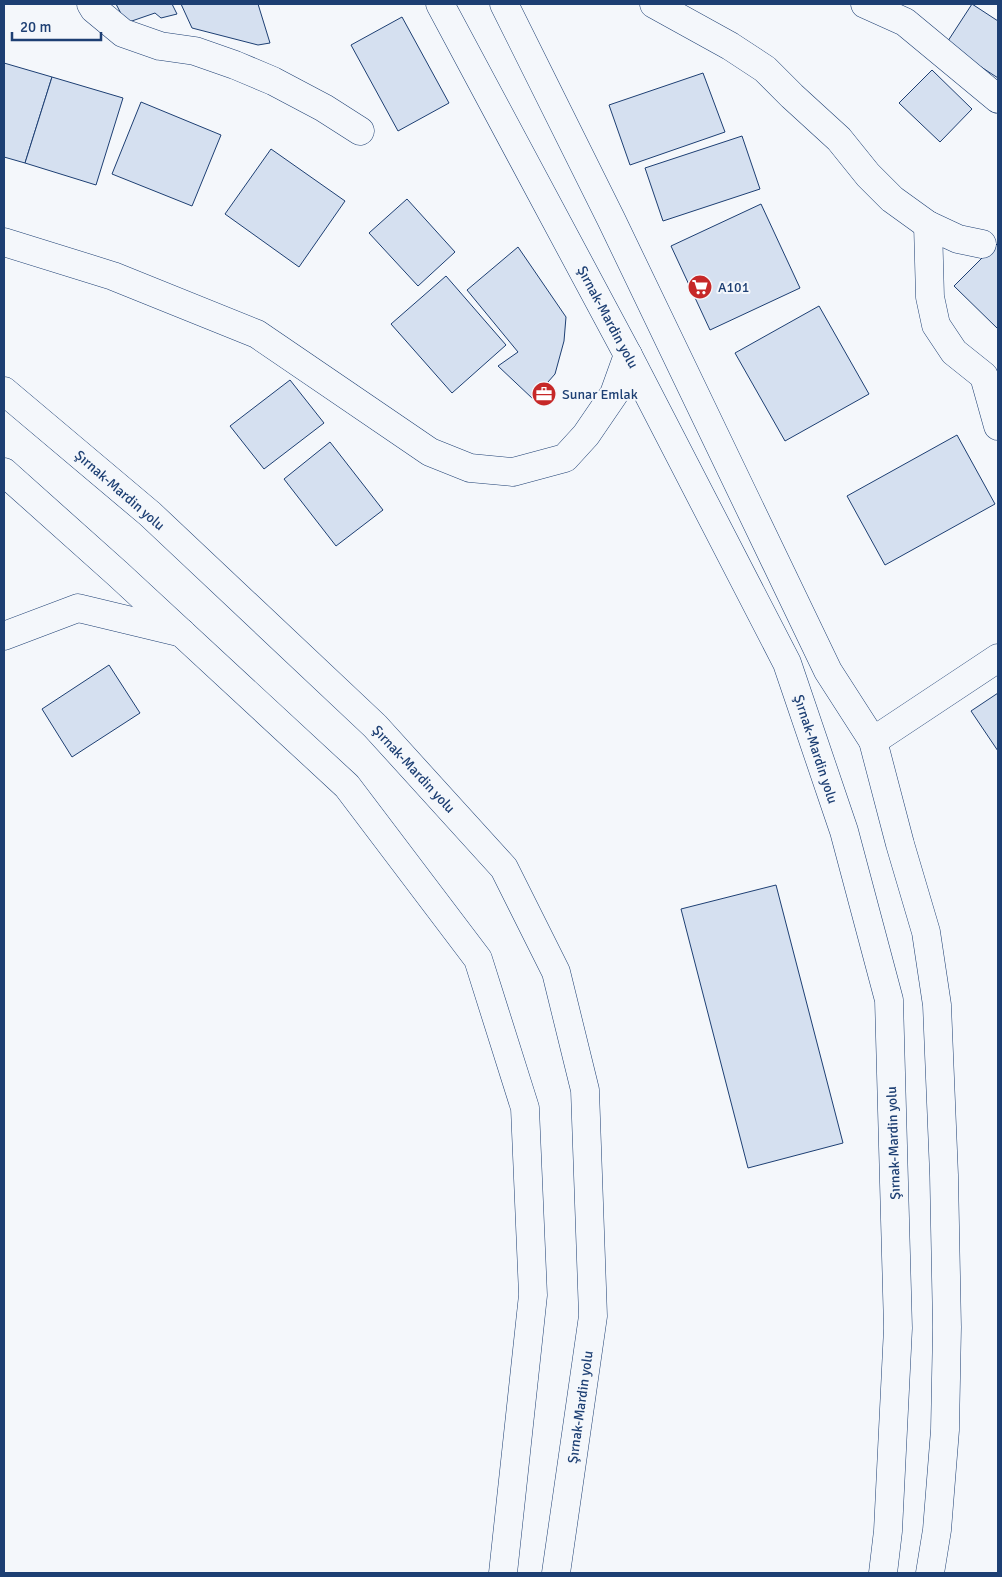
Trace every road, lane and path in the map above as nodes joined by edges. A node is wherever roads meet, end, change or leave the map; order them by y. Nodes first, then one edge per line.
1 (91, 4) edge
2 (440, 4) edge
3 (504, 4) edge
4 (654, 4) edge
5 (865, 4) edge
6 (998, 99) edge
7 (360, 131) dead end
8 (928, 225) junction
9 (4, 242) edge
10 (982, 244) dead end
11 (628, 355) junction
12 (4, 391) edge
13 (998, 426) edge
14 (4, 472) edge
15 (182, 633) junction
16 (4, 636) edge
17 (998, 658) edge
18 (873, 742) junction
19 (503, 1573) edge
20 (556, 1573) edge
21 (883, 1573) edge
22 (930, 1573) edge

1 - 7 main road
2 - 11 main road, Şırnak-Mardin yolu
3 - 18 main road
4 - 8 main road
5 - 6 main road
8 - 10 main road
8 - 13 main road
9 - 11 main road
11 - 21 main road, Şırnak-Mardin yolu
12 - 20 main road, Şırnak-Mardin yolu
14 - 15 main road
15 - 16 main road
15 - 19 main road
17 - 18 main road
18 - 22 main road

